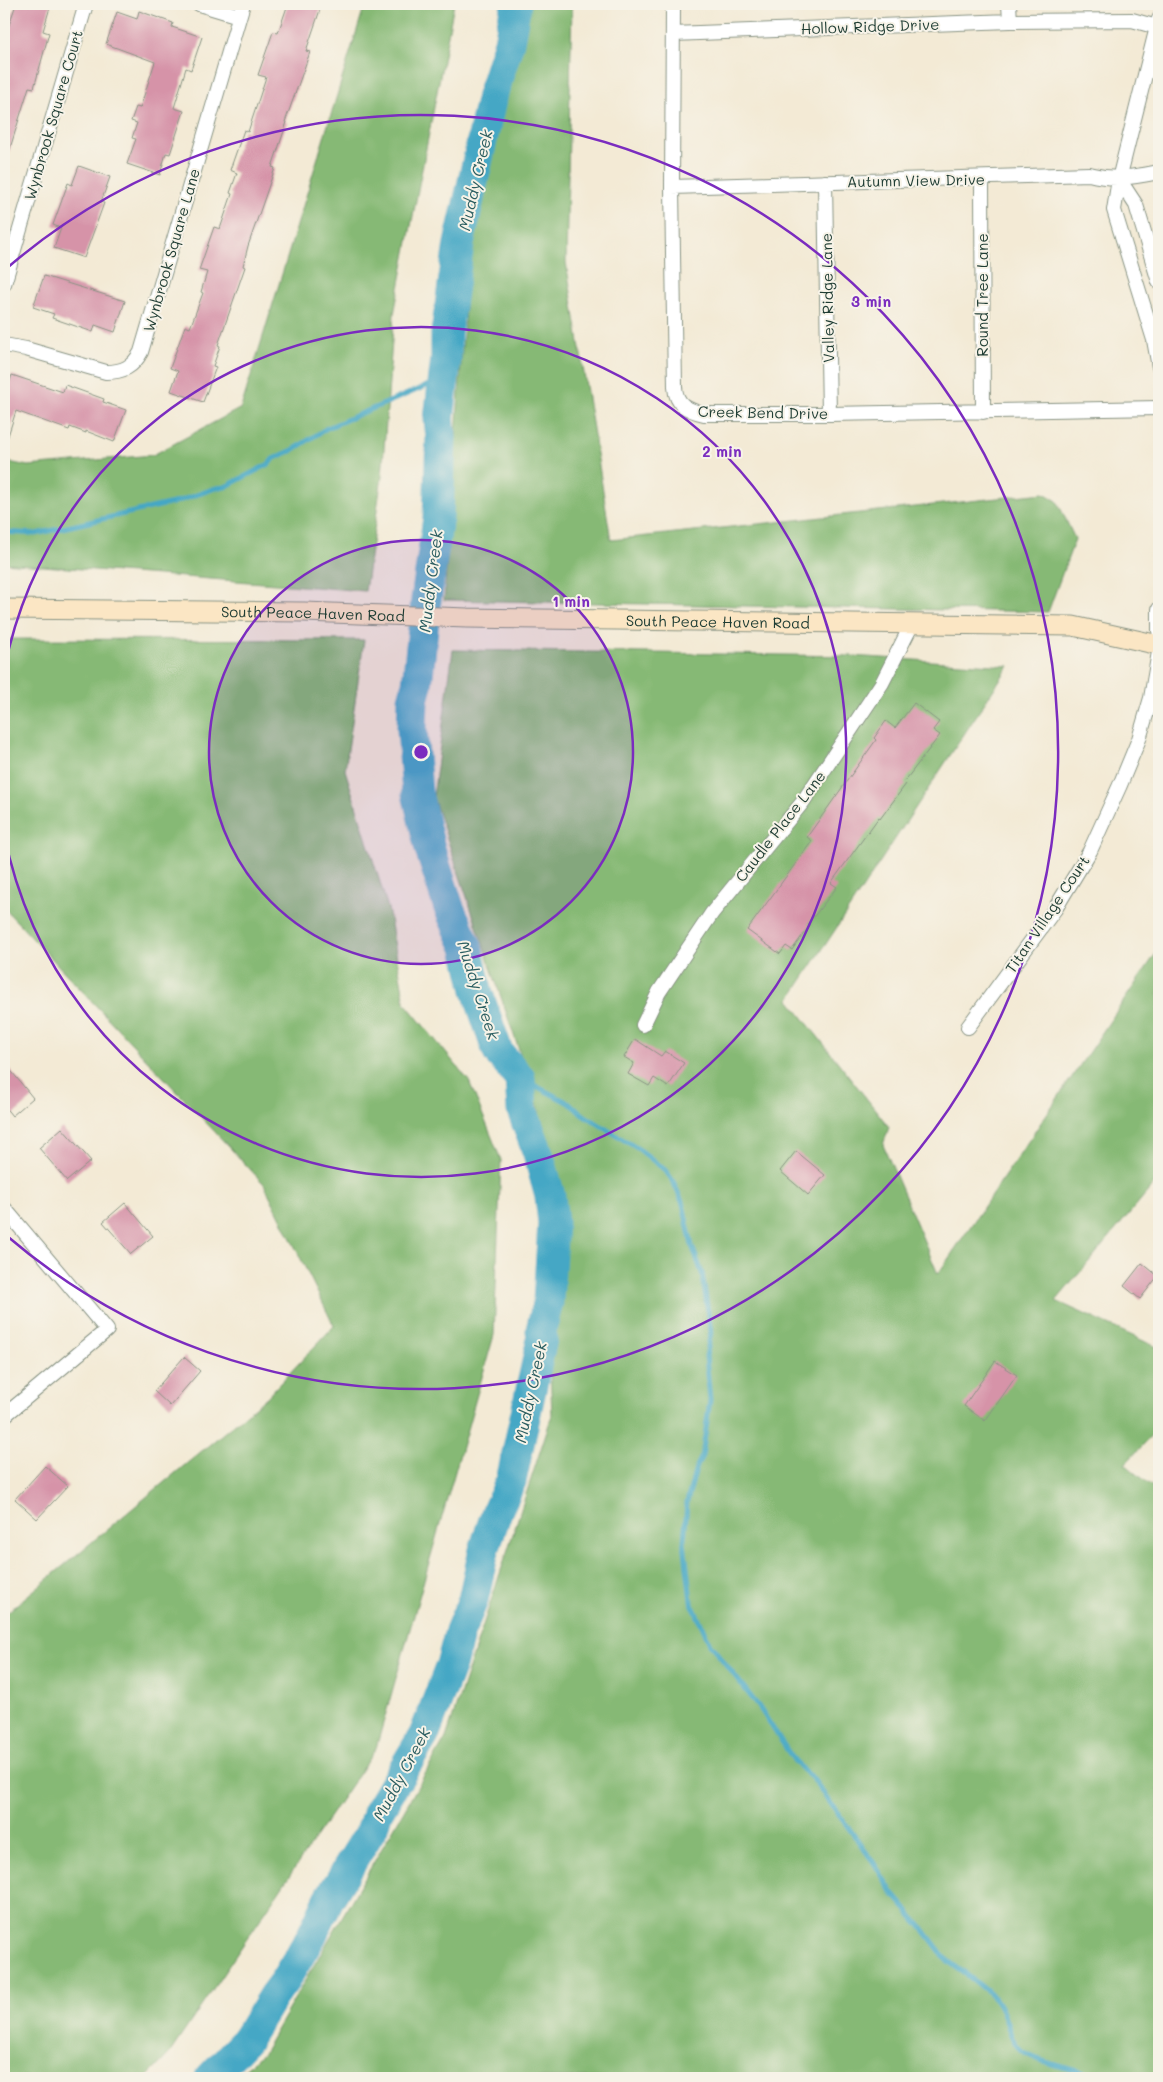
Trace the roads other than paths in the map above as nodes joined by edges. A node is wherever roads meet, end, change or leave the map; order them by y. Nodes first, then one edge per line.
1 (86, 4) edge
2 (199, 4) edge
3 (673, 4) edge
4 (1009, 4) edge
5 (241, 10) edge
6 (1010, 21) junction
7 (1158, 23) edge
8 (673, 34) junction
9 (1159, 172) edge
10 (982, 178) junction
11 (1119, 179) junction
12 (825, 182) junction
13 (672, 187) junction
14 (1159, 282) edge
15 (4, 284) edge
16 (1157, 339) edge
17 (4, 345) edge
18 (1159, 366) edge
19 (1159, 408) edge
20 (983, 412) junction
21 (829, 414) junction
22 (4, 608) edge
23 (1159, 609) edge
24 (912, 624) junction
25 (1159, 631) edge
26 (1159, 645) edge
27 (1159, 652) edge
28 (643, 1025) dead end
29 (968, 1027) dead end
30 (4, 1208) edge
31 (4, 1416) edge

1 - 15 street, Wynbrook Square Court
2 - 5 street
3 - 8 street, Creek Bend Drive
4 - 6 street
5 - 17 street, Wynbrook Square Lane
6 - 7 street, Hollow Ridge Drive
6 - 8 street, Hollow Ridge Drive
7 - 11 street
8 - 13 street, Creek Bend Drive
9 - 11 street, Autumn View Drive
10 - 11 street, Autumn View Drive
10 - 12 street, Autumn View Drive
10 - 20 street, Round Tree Lane
11 - 14 street
11 - 16 street
12 - 13 street, Autumn View Drive
12 - 21 street, Valley Ridge Lane
13 - 21 street, Creek Bend Drive
16 - 18 street
19 - 20 street, Creek Bend Drive
20 - 21 street, Creek Bend Drive
22 - 24 main road, South Peace Haven Road
23 - 25 street
24 - 26 main road, South Peace Haven Road
24 - 28 street, Caudle Place Lane
27 - 29 street, Titan Village Court
30 - 31 street

